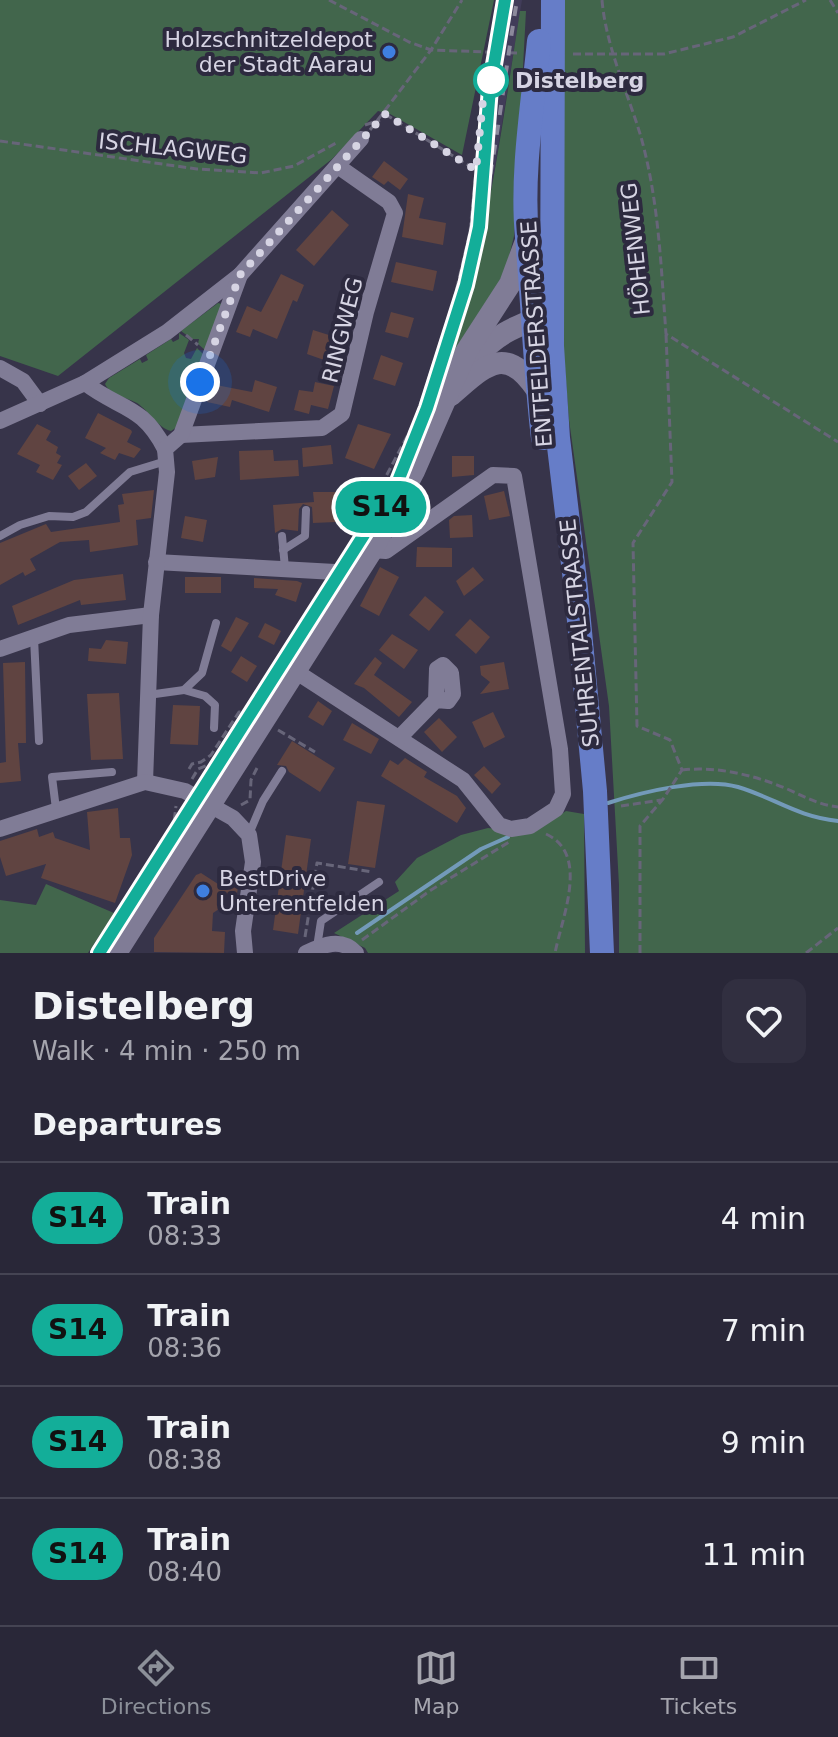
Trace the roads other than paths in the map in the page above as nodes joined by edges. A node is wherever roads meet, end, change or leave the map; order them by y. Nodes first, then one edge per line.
1 (550, 0) edge
2 (355, 135) road end
3 (339, 167) junction
4 (527, 236) junction
5 (240, 275) junction
6 (539, 314) junction
7 (489, 317) junction
8 (0, 368) edge
9 (85, 383) junction
10 (537, 390) junction
11 (447, 398) junction
12 (40, 404) junction
13 (0, 421) edge
14 (181, 435) junction
15 (166, 455) junction
16 (306, 510) dead end
17 (0, 536) edge
18 (282, 536) dead end
19 (283, 550) junction
20 (372, 550) junction
21 (156, 562) junction
22 (285, 568) junction
23 (335, 572) road end
24 (151, 615) junction
25 (216, 623) dead end
26 (34, 637) junction
27 (0, 649) edge
28 (583, 665) junction
29 (286, 667) junction
30 (184, 690) junction
31 (147, 695) junction
32 (436, 700) dead end
33 (214, 728) dead end
34 (399, 738) junction
35 (39, 741) dead end
36 (282, 771) dead end
37 (112, 772) dead end
38 (145, 782) junction
39 (209, 805) junction
40 (56, 809) junction
41 (0, 829) edge
42 (249, 835) junction
43 (379, 882) road end
44 (309, 948) edge
45 (354, 950) edge
46 (116, 953) edge
47 (245, 953) edge
48 (602, 953) edge

1 - 4 main road, ENTFELDERSTRASSE
1 - 6 main road, ENTFELDERSTRASSE
2 - 3 street
3 - 5 street
3 - 14 street, RINGWEG
4 - 6 main road, ENTFELDERSTRASSE
4 - 7 main road
5 - 9 street
5 - 14 street
6 - 7 main road
6 - 10 main road, ENTFELDERSTRASSE
6 - 11 main road
6 - 28 main road, SUHRENTALSTRASSE
7 - 11 main road
8 - 12 street
9 - 12 street
9 - 15 street
10 - 11 main road
10 - 28 main road, ENTFELDERSTRASSE
11 - 20 main road
12 - 13 street
14 - 15 street
15 - 17 lane
15 - 21 street
16 - 19 lane
18 - 19 lane
19 - 22 lane
20 - 29 main road
20 - 34 street
21 - 22 street
21 - 24 street
22 - 23 street
24 - 26 street
24 - 31 street
25 - 30 lane
26 - 27 street
26 - 35 lane
28 - 48 main road, SUHRENTALSTRASSE
29 - 34 street
29 - 39 main road
30 - 31 lane
30 - 33 lane
31 - 38 street
32 - 34 street
36 - 42 lane
37 - 40 lane
38 - 39 street
38 - 40 street
39 - 42 street
39 - 46 main road
40 - 41 street
42 - 47 street
43 - 44 lane
44 - 45 street

